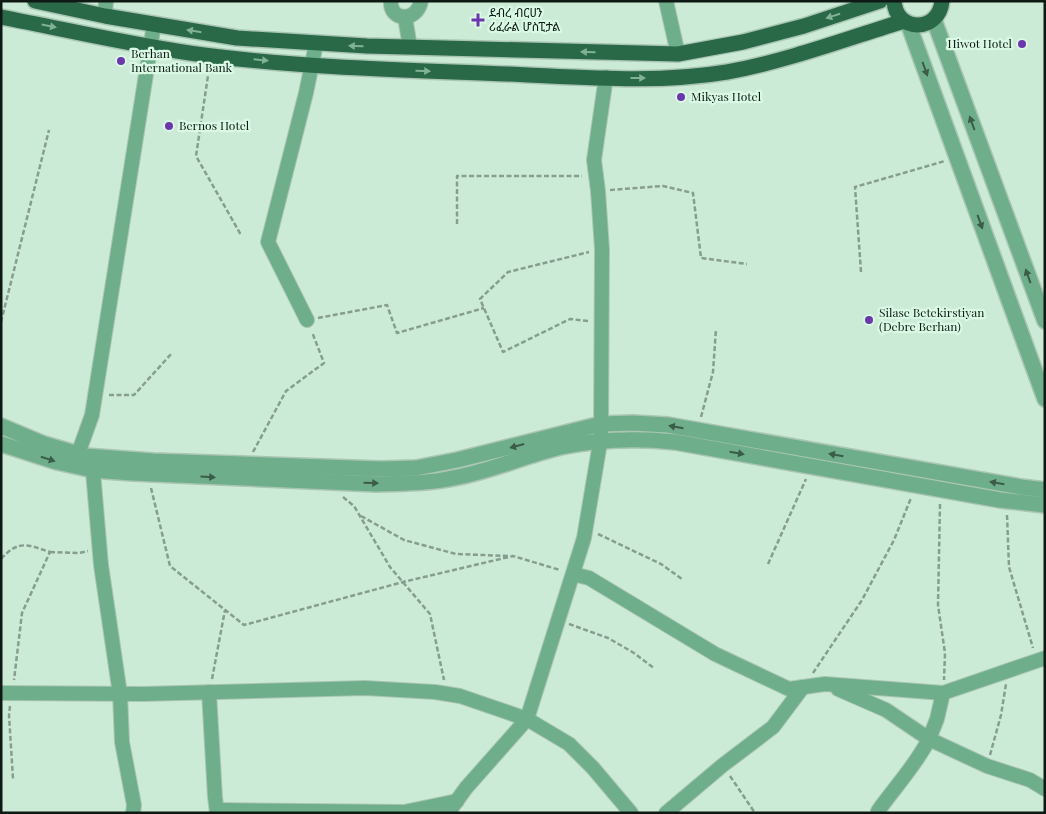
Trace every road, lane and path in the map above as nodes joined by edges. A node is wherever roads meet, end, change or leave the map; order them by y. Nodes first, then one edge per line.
1 (35, 1) edge
2 (390, 1) edge
3 (421, 1) edge
4 (666, 1) edge
5 (880, 1) edge
6 (894, 1) edge
7 (944, 2) edge
8 (106, 9) edge
9 (1, 16) edge
10 (405, 17) junction
11 (934, 20) junction
12 (906, 22) junction
13 (154, 24) junction
14 (316, 44) junction
15 (150, 45) junction
16 (410, 48) junction
17 (678, 54) junction
18 (211, 55) junction
19 (311, 65) junction
20 (606, 78) junction
21 (49, 130) dead end
22 (957, 158) junction
23 (596, 176) junction
24 (598, 191) junction
25 (457, 224) dead end
26 (240, 235) dead end
27 (602, 249) junction
28 (747, 264) dead end
29 (862, 272) dead end
30 (484, 308) junction
31 (306, 318) junction
32 (1045, 321) edge
33 (1, 322) edge
34 (602, 322) junction
35 (716, 329) dead end
36 (172, 353) dead end
37 (95, 395) junction
38 (1045, 399) edge
39 (601, 424) junction
40 (1, 426) edge
41 (697, 430) junction
42 (600, 441) junction
43 (1, 444) edge
44 (88, 460) junction
45 (247, 464) junction
46 (811, 467) junction
47 (148, 474) junction
48 (325, 482) junction
49 (916, 485) junction
50 (940, 490) junction
51 (1045, 490) edge
52 (1006, 501) junction
53 (1045, 505) edge
54 (359, 515) junction
55 (586, 528) junction
56 (100, 549) junction
57 (50, 552) junction
58 (513, 556) junction
59 (1, 559) edge
60 (768, 564) dead end
61 (573, 574) junction
62 (682, 579) dead end
63 (402, 582) junction
64 (225, 610) junction
65 (559, 620) junction
66 (1041, 659) edge
67 (654, 668) dead end
68 (1008, 670) junction
69 (826, 684) junction
70 (803, 687) junction
71 (209, 692) junction
72 (7, 693) edge
73 (943, 693) junction
74 (120, 694) junction
75 (447, 694) junction
76 (527, 719) junction
77 (929, 739) junction
78 (722, 765) junction
79 (987, 766) junction
80 (13, 779) dead end
81 (1045, 790) edge
82 (456, 801) junction
83 (217, 811) edge
84 (133, 813) edge
85 (448, 813) edge
86 (631, 813) edge
87 (666, 813) edge
88 (755, 813) edge
89 (878, 813) edge

1 - 8 highway
2 - 10 street
3 - 10 street
4 - 17 street
5 -> 17 highway
6 - 12 highway
7 - 11 highway
8 - 13 highway
9 -> 15 highway
10 - 16 street
11 - 12 highway
32 -> 11 street
20 -> 12 highway
12 -> 22 street
14 -> 13 highway
13 - 15 street
16 -> 14 highway
14 - 19 street
15 - 18 highway
15 - 37 street
17 -> 16 highway
18 -> 19 highway
18 - 26 path
19 -> 20 highway
19 - 31 street
20 - 23 street
21 - 33 path
22 - 29 path
22 -> 38 street
23 - 24 street
23 - 25 path
24 - 27 street
24 - 28 path
27 - 30 path
27 - 34 street
30 - 31 path
30 - 34 path
31 - 45 path
34 - 39 street
35 - 41 path
36 - 37 path
37 - 44 street
41 -> 39 street
39 - 42 street
39 -> 45 street
40 - 44 street
51 -> 41 street
42 -> 46 street
48 -> 42 street
42 - 55 street
43 -> 44 street
44 - 45 street
44 - 47 street
44 - 56 street
46 - 49 street
46 - 60 path
47 -> 48 street
47 - 64 path
48 - 54 path
49 - 50 street
49 - 70 path
50 - 52 street
50 - 73 path
52 - 53 street
52 - 66 path
54 - 58 path
54 - 63 path
55 - 61 street
55 - 62 path
56 - 57 path
56 - 74 street
57 - 59 path
57 - 72 path
58 - 61 path
58 - 63 path
61 - 65 street
61 - 70 street
63 - 64 path
63 - 75 path
64 - 71 path
65 - 67 path
65 - 76 street
66 - 68 street
68 - 73 street
68 - 79 path
69 - 70 street
69 - 73 street
69 - 77 street
70 - 78 street
71 - 74 street
71 - 75 street
71 - 83 street
72 - 74 street
72 - 80 path
73 - 77 street
74 - 84 street
75 - 76 street
76 - 82 street
76 - 86 street
77 - 79 street
77 - 89 street
78 - 87 street
78 - 88 path
79 - 81 street
82 - 83 street
82 - 85 street

